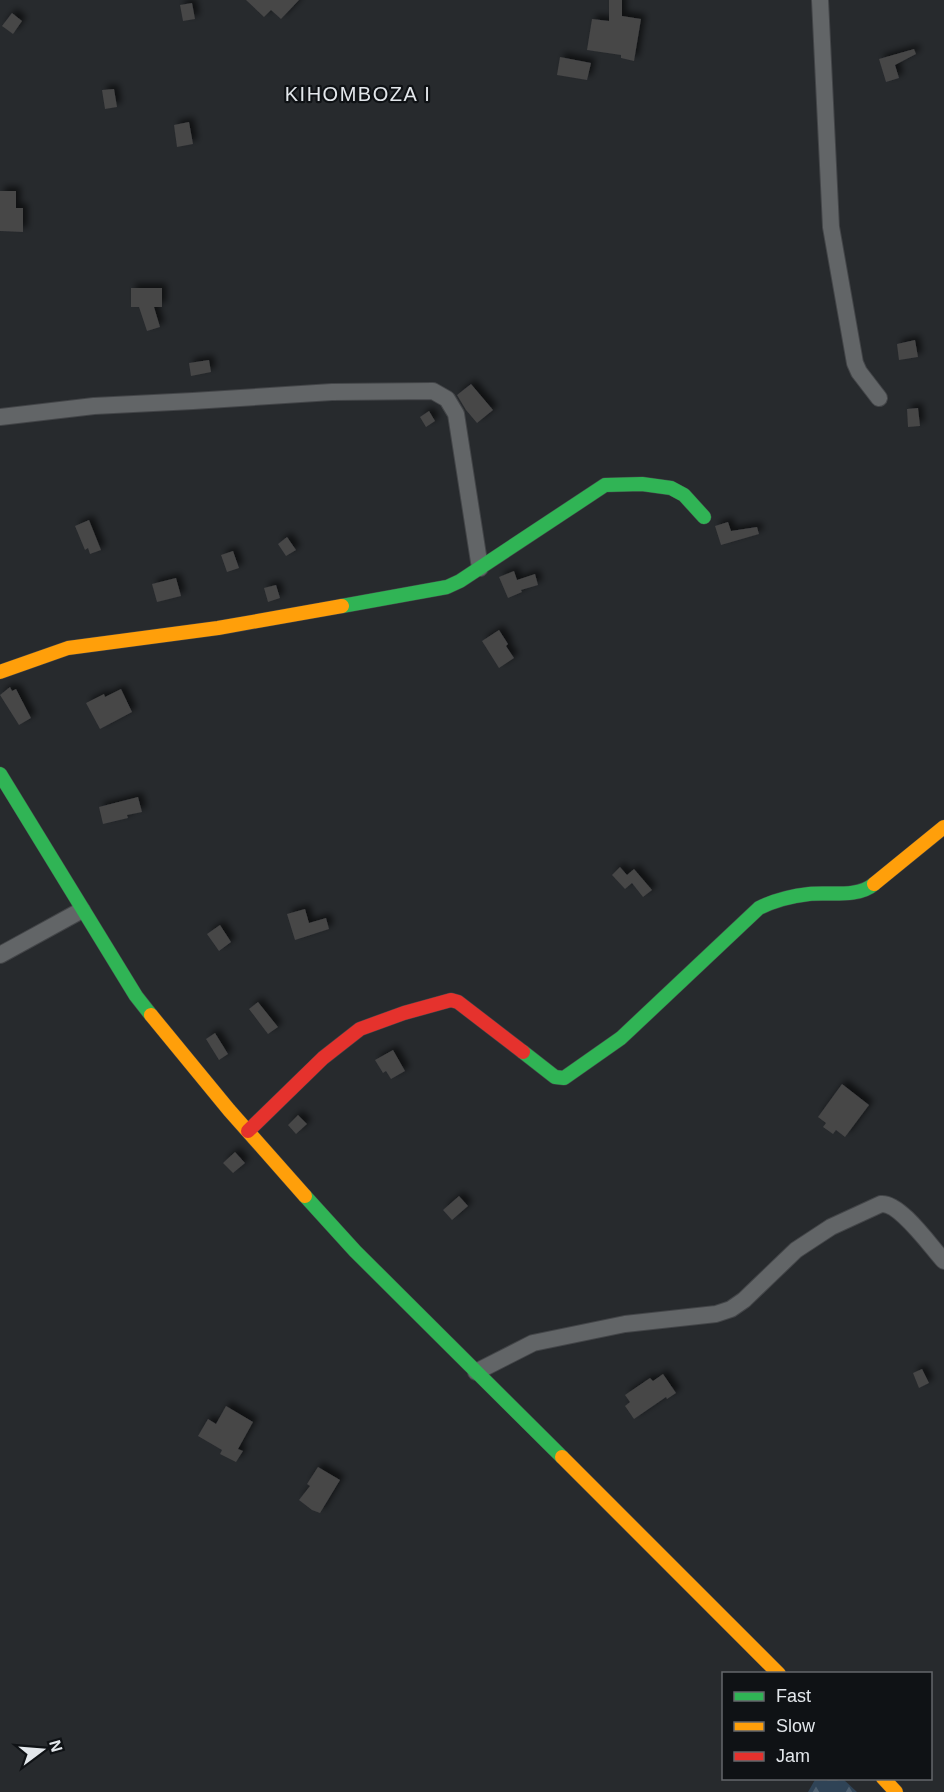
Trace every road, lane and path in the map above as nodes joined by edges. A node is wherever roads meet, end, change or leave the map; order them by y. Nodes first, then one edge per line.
1 (820, 0) edge
2 (879, 398) dead end
3 (0, 417) edge
4 (704, 517) dead end
5 (480, 568) junction
6 (0, 672) edge
7 (0, 774) edge
8 (944, 827) edge
9 (82, 910) junction
10 (0, 955) edge
11 (248, 1131) junction
12 (944, 1261) edge
13 (476, 1372) junction
14 (777, 1672) edge
15 (884, 1780) edge
16 (896, 1792) edge

1 - 2 street
3 - 5 street
4 - 5 street
5 - 6 street
7 - 9 street
8 - 11 street
9 - 10 street
9 - 11 street
11 - 13 street
12 - 13 street
13 - 14 street
15 - 16 street

